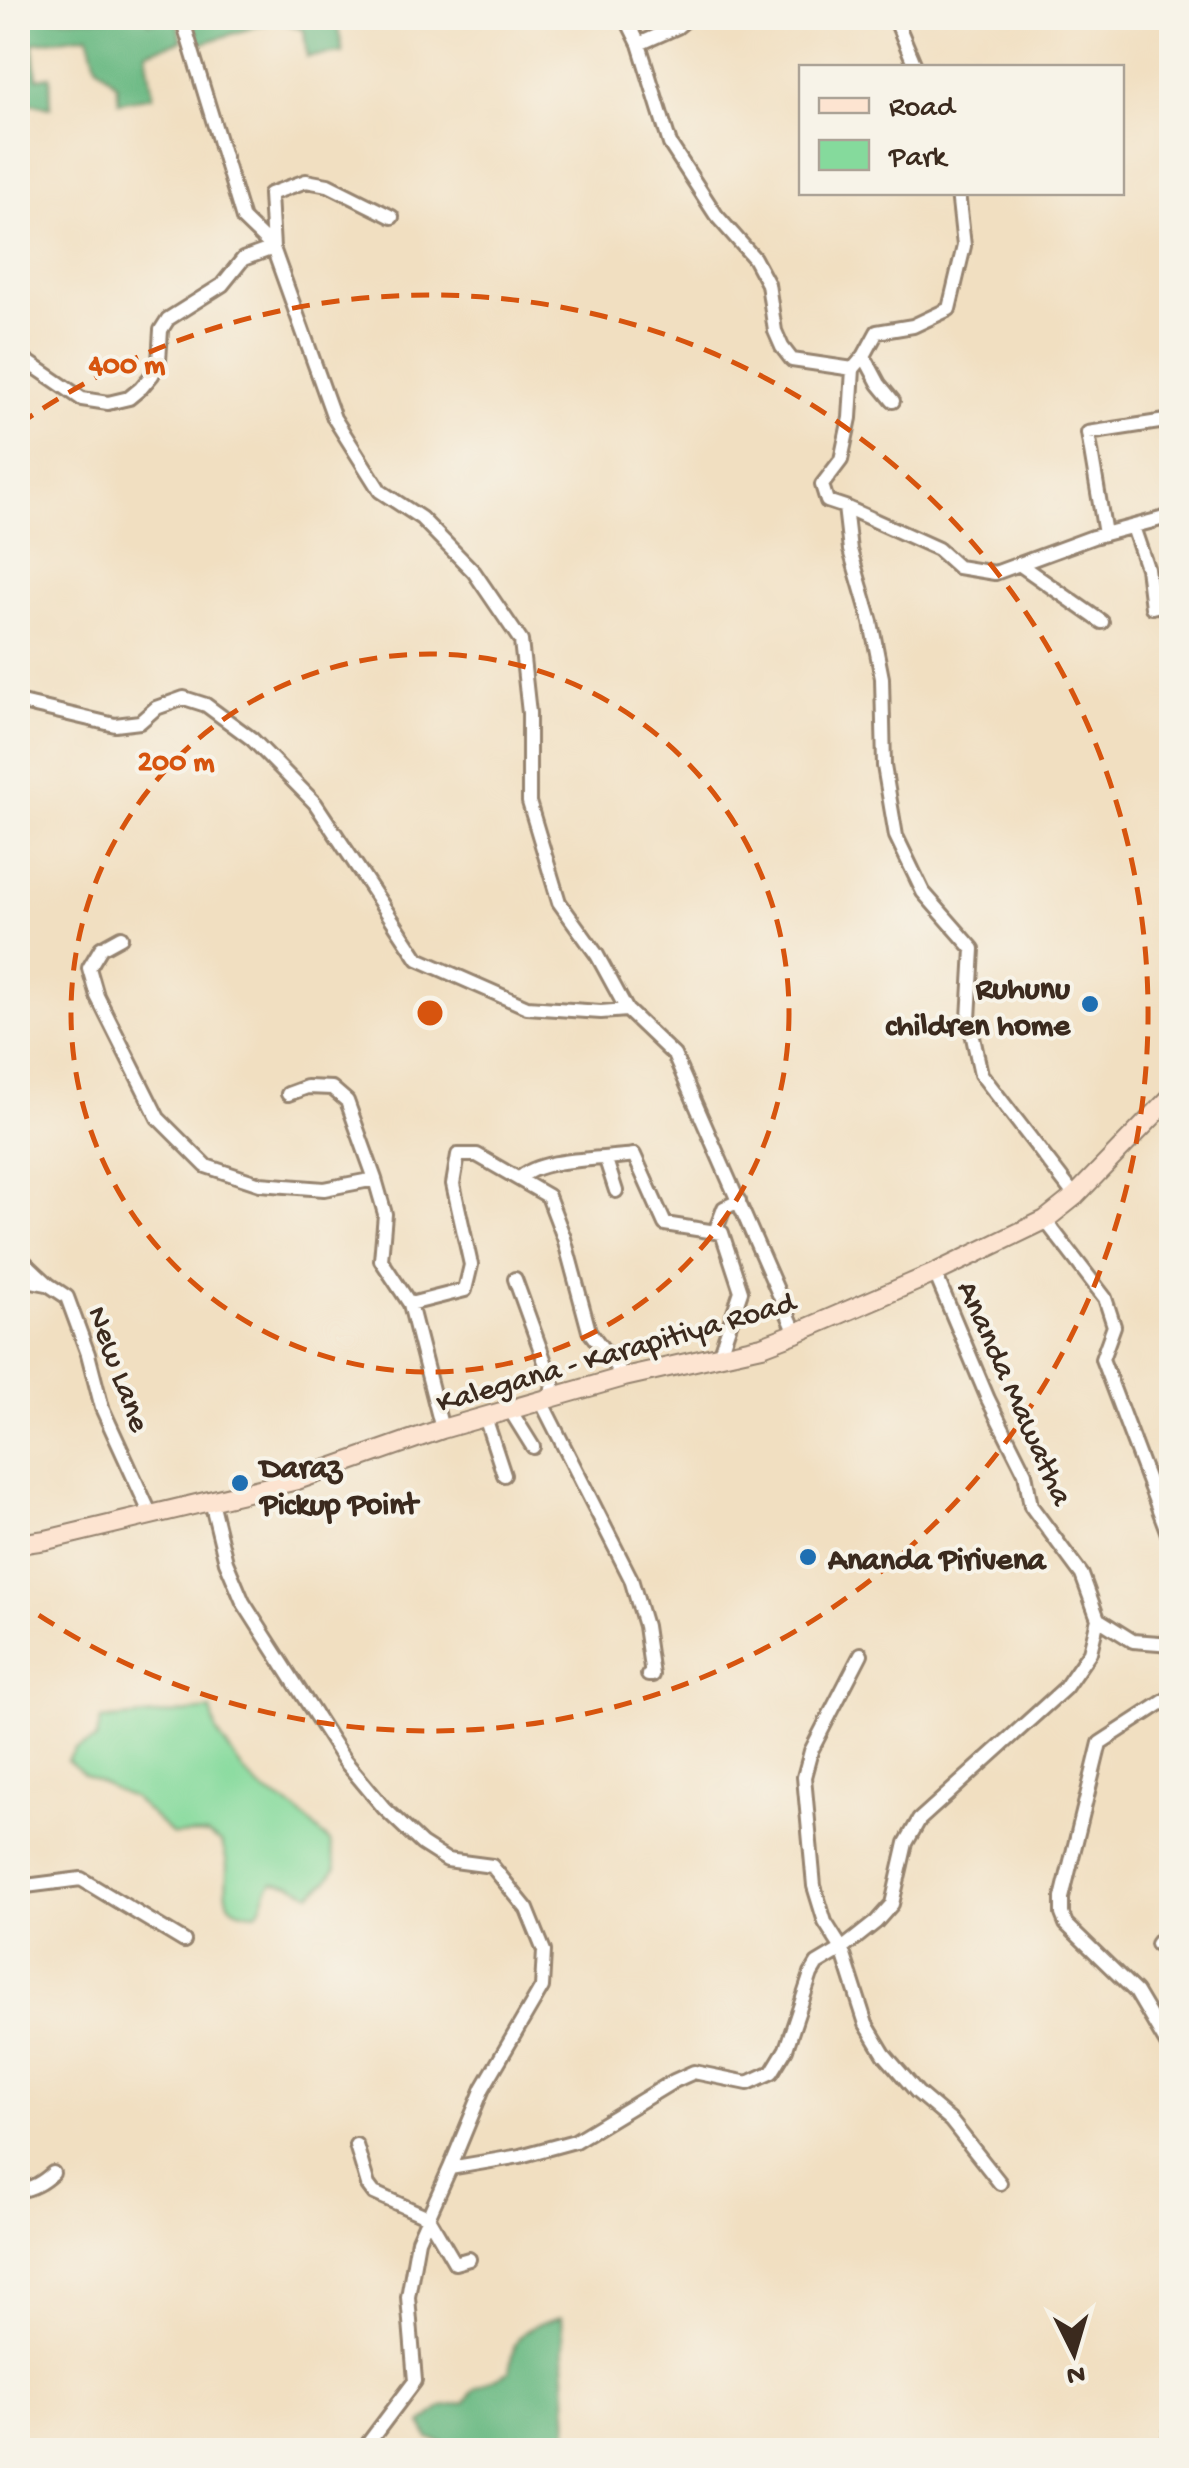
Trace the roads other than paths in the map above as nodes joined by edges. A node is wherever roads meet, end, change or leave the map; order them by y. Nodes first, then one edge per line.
1 (182, 18) edge
2 (626, 18) edge
3 (688, 18) edge
4 (895, 18) edge
5 (639, 44) junction
6 (915, 65) edge
7 (958, 195) edge
8 (392, 217) dead end
9 (273, 248) junction
10 (18, 355) edge
11 (864, 356) junction
12 (853, 369) junction
13 (892, 401) dead end
14 (1172, 420) edge
15 (845, 507) junction
16 (1172, 516) edge
17 (1133, 526) junction
18 (1105, 534) junction
19 (1019, 564) junction
20 (1172, 602) edge
21 (1102, 622) dead end
22 (18, 702) edge
23 (121, 937) dead end
24 (627, 1010) junction
25 (288, 1094) dead end
26 (1172, 1096) edge
27 (606, 1160) junction
28 (375, 1179) junction
29 (518, 1179) junction
30 (616, 1191) dead end
31 (1076, 1196) junction
32 (740, 1200) junction
33 (1045, 1220) junction
34 (715, 1232) junction
35 (18, 1256) edge
36 (935, 1273) junction
37 (515, 1279) dead end
38 (18, 1282) edge
39 (49, 1284) junction
40 (410, 1304) junction
41 (796, 1333) junction
42 (720, 1356) junction
43 (624, 1377) junction
44 (546, 1400) junction
45 (510, 1410) junction
46 (484, 1417) junction
47 (442, 1429) junction
48 (533, 1447) dead end
49 (504, 1476) dead end
50 (211, 1501) junction
51 (151, 1515) junction
52 (18, 1544) edge
53 (1172, 1544) edge
54 (1098, 1619) junction
55 (1172, 1644) edge
56 (861, 1654) dead end
57 (648, 1675) dead end
58 (1172, 1699) edge
59 (18, 1886) edge
60 (1172, 1925) edge
61 (184, 1941) dead end
62 (1158, 1944) dead end
63 (842, 1948) junction
64 (1172, 2053) edge
65 (356, 2145) dead end
66 (450, 2168) junction
67 (53, 2173) dead end
68 (1000, 2182) dead end
69 (18, 2191) edge
70 (428, 2217) junction
71 (469, 2259) dead end
72 (1172, 2424) edge
73 (363, 2450) edge
74 (1167, 2450) edge

1 - 9 street
2 - 5 street
3 - 5 street
4 - 6 street
5 - 12 street
7 - 11 street
8 - 9 street
9 - 10 street
9 - 24 street
11 - 12 street
11 - 13 street
12 - 15 street
14 - 18 street
15 - 19 street
15 - 31 street
16 - 17 street
17 - 18 street
17 - 20 street
18 - 19 street
19 - 21 street
22 - 24 street
23 - 28 street
24 - 32 street
25 - 28 street
26 - 31 main road, Kalegana - Karapitiya Road
27 - 29 street
27 - 30 street
27 - 34 street
28 - 40 street
29 - 40 street
29 - 43 street
31 - 33 main road, Kalegana - Karapitiya Road
32 - 34 street
32 - 41 street
33 - 36 main road, Kalegana - Karapitiya Road
33 - 53 street
34 - 42 street
35 - 39 street, New Lane
36 - 41 main road, Kalegana - Karapitiya Road
36 - 54 street, Ananda Mawatha
37 - 44 street
38 - 39 street
39 - 51 street, New Lane
40 - 47 street
41 - 42 main road, Kalegana - Karapitiya Road
42 - 43 main road, Kalegana - Karapitiya Road
43 - 44 main road, Kalegana - Karapitiya Road
44 - 45 main road, Kalegana - Karapitiya Road
44 - 57 street
45 - 46 main road, Kalegana - Karapitiya Road
45 - 48 street
46 - 47 main road, Kalegana - Karapitiya Road
46 - 49 street
47 - 50 main road, Kalegana - Karapitiya Road
50 - 51 main road, Kalegana - Karapitiya Road
50 - 66 street
51 - 52 main road, Kalegana - Karapitiya Road
54 - 55 street
54 - 63 street
56 - 63 street
58 - 64 street
59 - 61 street
60 - 62 street
63 - 66 street
63 - 68 street
65 - 70 street
66 - 70 street
67 - 69 street
70 - 71 street
70 - 73 street
72 - 74 street

